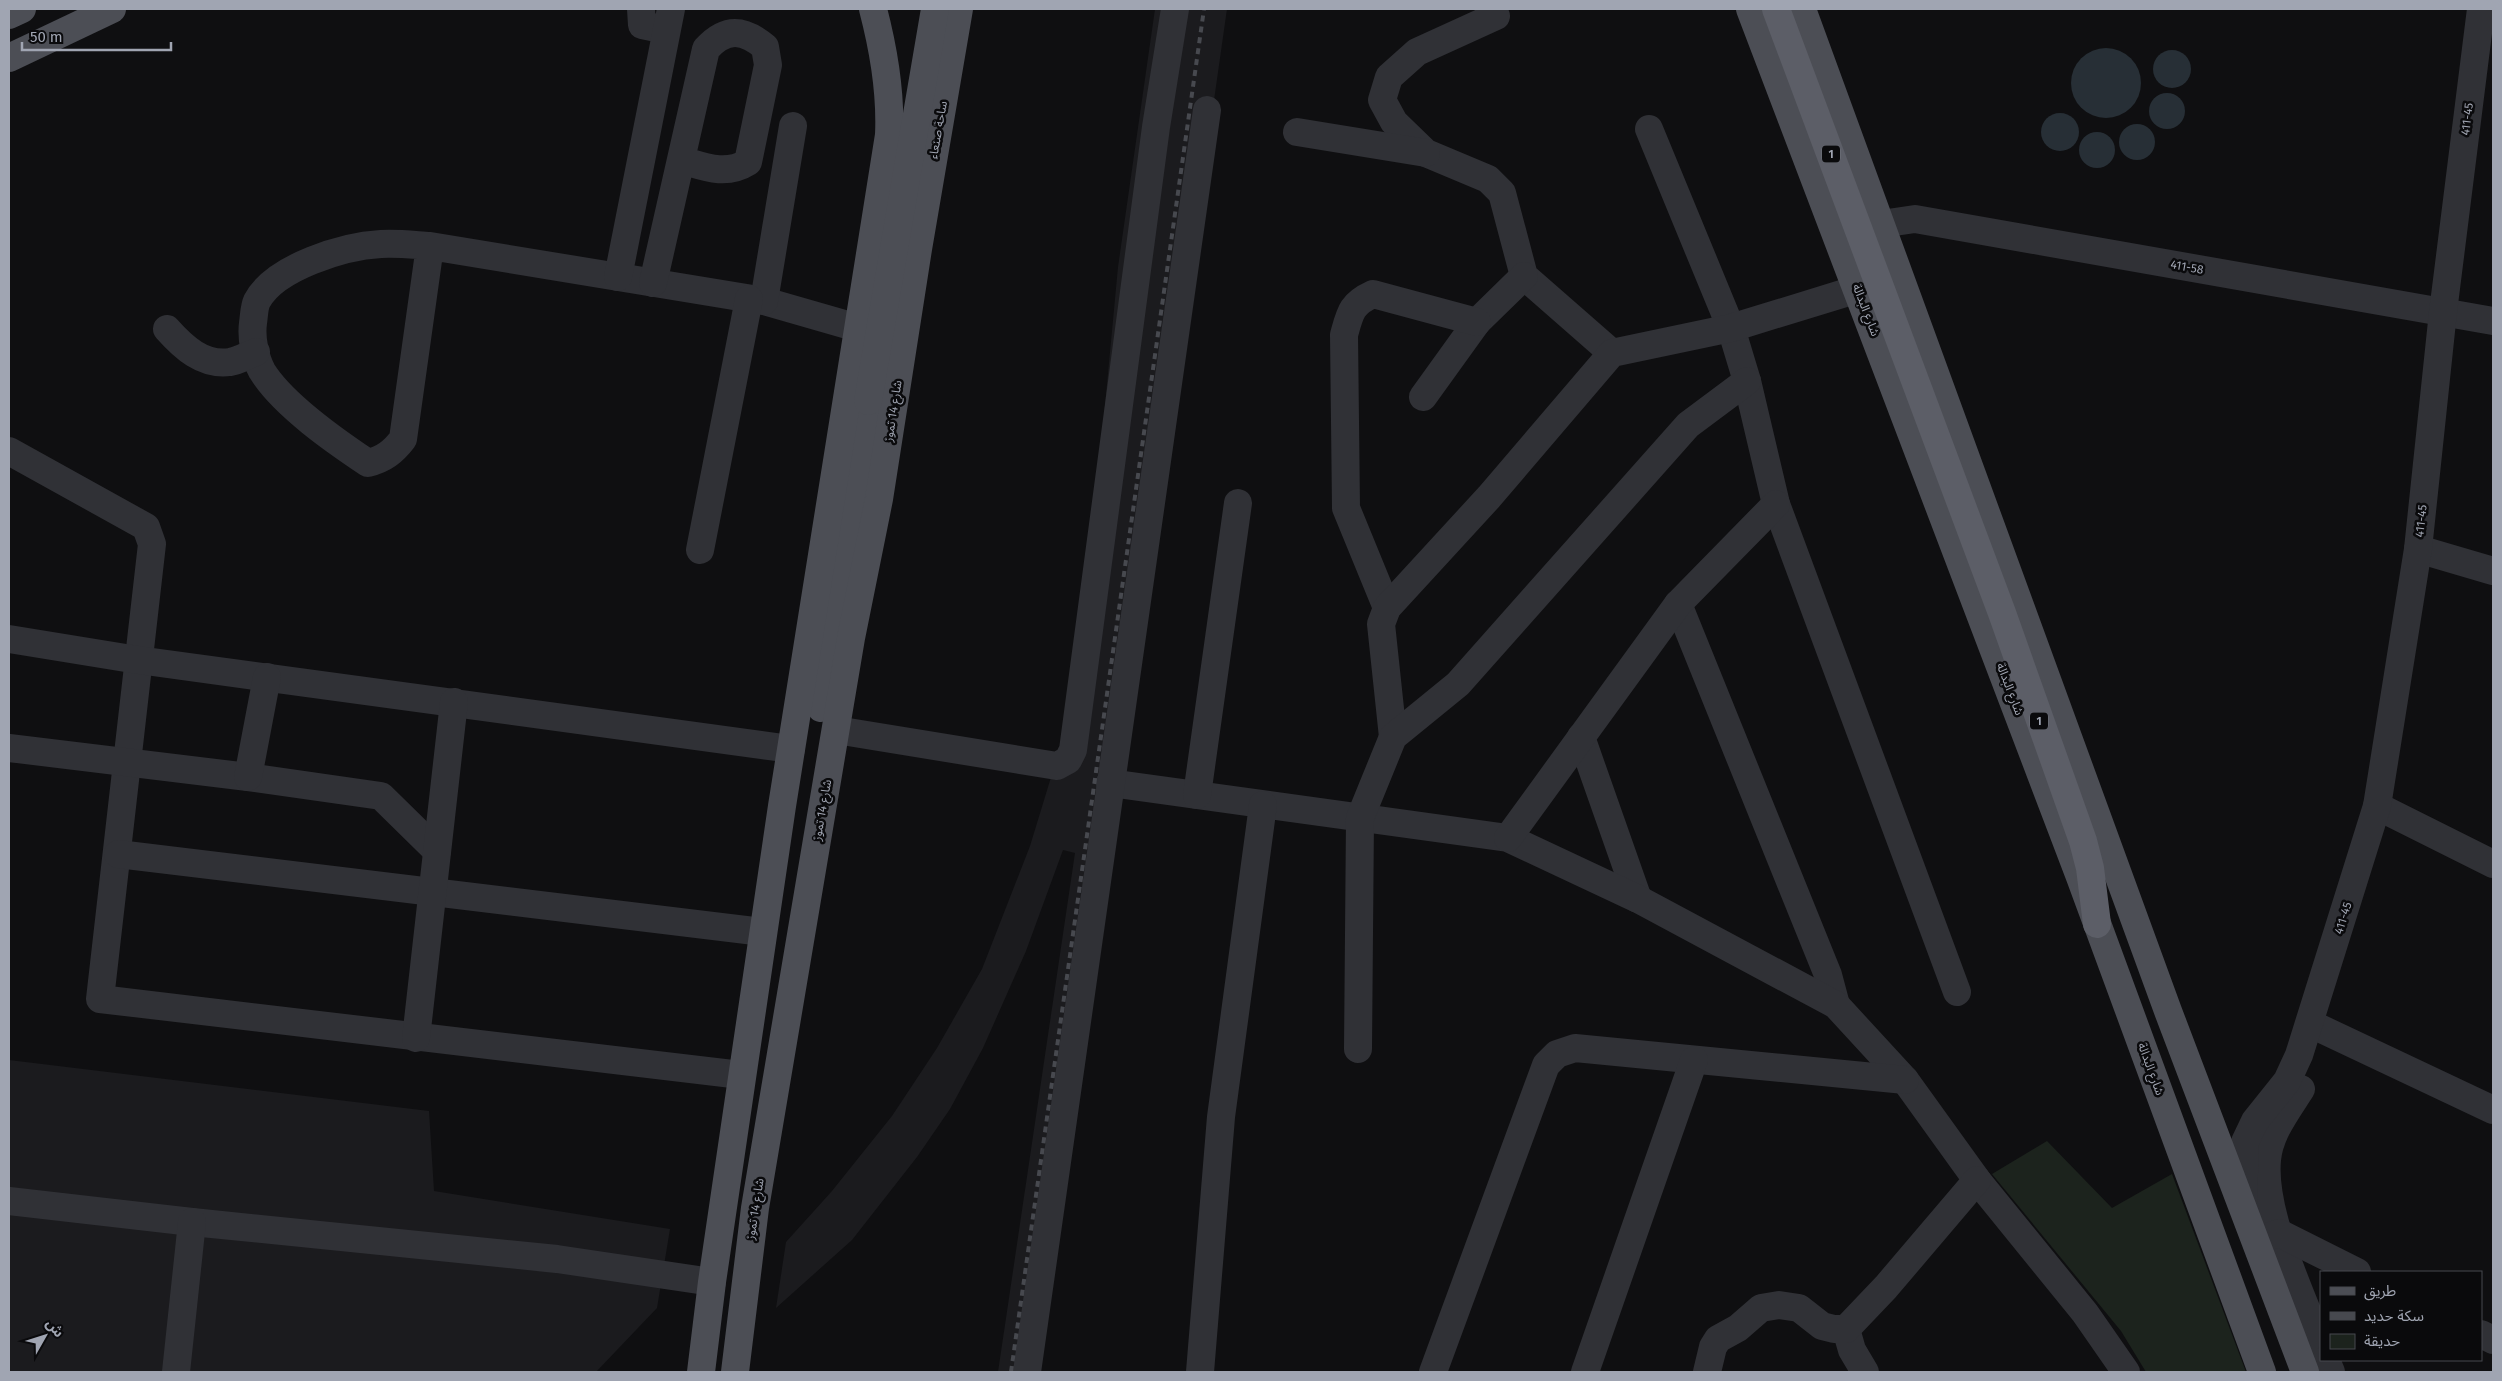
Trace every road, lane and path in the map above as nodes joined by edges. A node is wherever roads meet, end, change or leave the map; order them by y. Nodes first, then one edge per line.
1 (22, 9) edge
2 (112, 9) edge
3 (641, 9) edge
4 (872, 9) edge
5 (953, 9) edge
6 (1175, 9) edge
7 (1750, 9) edge
8 (1776, 9) edge
9 (1802, 9) edge
10 (2481, 9) edge
11 (9, 15) edge
12 (1496, 16) dead end
13 (668, 20) edge
14 (9, 58) edge
15 (2483, 77) edge
16 (1207, 110) dead end
17 (793, 126) dead end
18 (1649, 130) dead end
19 (1297, 132) dead end
20 (1426, 153) junction
21 (681, 160) junction
22 (1881, 224) junction
23 (872, 241) junction
24 (430, 246) junction
25 (918, 249) junction
26 (1524, 276) junction
27 (618, 277) junction
28 (653, 283) junction
29 (1858, 289) junction
30 (757, 300) junction
31 (2443, 312) junction
32 (2493, 321) edge
33 (1477, 322) junction
34 (858, 328) junction
35 (1731, 328) junction
36 (166, 329) dead end
37 (256, 352) junction
38 (1612, 353) junction
39 (1747, 381) junction
40 (1423, 397) dead end
41 (9, 451) edge
42 (1238, 503) dead end
43 (1776, 504) junction
44 (2418, 548) junction
45 (700, 550) dead end
46 (2493, 571) edge
47 (1678, 604) junction
48 (1387, 608) junction
49 (9, 639) edge
50 (138, 660) junction
51 (267, 677) junction
52 (454, 702) junction
53 (836, 730) junction
54 (1394, 737) junction
55 (1581, 737) junction
56 (9, 748) edge
57 (791, 749) junction
58 (128, 763) junction
59 (248, 777) junction
60 (1110, 783) junction
61 (1197, 795) junction
62 (1263, 805) junction
63 (2377, 806) junction
64 (1360, 818) junction
65 (1508, 838) junction
66 (437, 851) junction
67 (118, 854) junction
68 (2493, 864) edge
69 (771, 890) junction
70 (433, 893) junction
71 (1638, 898) junction
72 (2098, 924) junction
73 (764, 932) junction
74 (1957, 992) dead end
75 (1836, 1005) junction
76 (2311, 1024) junction
77 (416, 1038) junction
78 (1358, 1049) dead end
79 (1694, 1060) junction
80 (741, 1075) junction
81 (1905, 1080) junction
82 (2493, 1110) edge
83 (1977, 1180) junction
84 (9, 1201) edge
85 (2243, 1204) junction
86 (192, 1222) junction
87 (2268, 1237) junction
88 (2354, 1271) edge
89 (712, 1282) junction
90 (1846, 1328) junction
91 (2320, 1344) edge
92 (176, 1372) edge
93 (701, 1372) edge
94 (735, 1372) edge
95 (1027, 1372) edge
96 (1200, 1372) edge
97 (1433, 1372) edge
98 (1585, 1372) edge
99 (1707, 1372) edge
100 (1865, 1372) edge
101 (2126, 1372) edge
102 (2262, 1372) edge
103 (2305, 1372) edge

1 - 11 main road
2 - 14 main road
3 - 13 street
4 - 23 main road
5 - 25 main road, ساحة صنعاء
5 - 69 main road, bridge
6 - 53 street
7 - 29 main road, شارع البدالة
8 - 72 highway, 1
9 - 22 main road
10 - 15 street, 411-45
12 - 20 street
13 - 27 street
15 - 31 street, 411-45
16 - 60 street
17 - 30 street
18 - 35 street
19 - 20 street
20 - 26 street
21 - 21 street
21 - 28 street
22 - 31 street, 411-58
22 - 85 main road
23 - 25 main road
23 - 34 main road
24 - 27 street
24 - 37 street
24 - 37 street
25 - 53 main road, شارع 14 تموز
26 - 33 street
26 - 38 street
27 - 28 street
28 - 30 street
29 - 35 street
29 - 72 main road, شارع البدالة
30 - 34 street
30 - 45 street
31 - 32 street, 411-58
31 - 44 street, 411-45
33 - 40 street
33 - 48 street
34 - 57 main road
35 - 38 street
35 - 39 street
36 - 37 street
38 - 48 street
39 - 43 street
39 - 54 street
41 - 50 street
42 - 61 street
43 - 47 street
43 - 74 street
44 - 46 street
44 - 63 street, 411-45
47 - 55 street
47 - 75 street
48 - 54 street
49 - 50 street
50 - 51 street
50 - 58 street
51 - 52 street
51 - 59 street
52 - 57 street
52 - 66 street
53 - 94 main road, شارع 14 تموز
54 - 64 street
55 - 65 street
55 - 71 street
56 - 58 street
57 - 69 main road
58 - 59 street
58 - 67 street
59 - 66 street
60 - 61 street
60 - 95 street
61 - 62 street
62 - 64 street
62 - 96 street
63 - 68 street
63 - 76 street, 411-45
64 - 65 street
64 - 78 street
65 - 71 street
66 - 70 street
67 - 70 street
67 - 77 street
69 - 73 main road
70 - 73 street
70 - 77 street
71 - 75 street
72 - 102 main road, شارع البدالة
73 - 80 main road
75 - 81 street
76 - 82 street
76 - 85 street, 411-45
76 - 87 street
77 - 80 street
79 - 81 street
79 - 97 street
79 - 98 street
80 - 89 main road
81 - 83 street
83 - 90 street
83 - 101 street
84 - 86 street
85 - 87 main road
86 - 89 street
86 - 92 street
87 - 88 street
87 - 91 street
87 - 103 main road
89 - 93 main road
90 - 99 street
90 - 100 street

